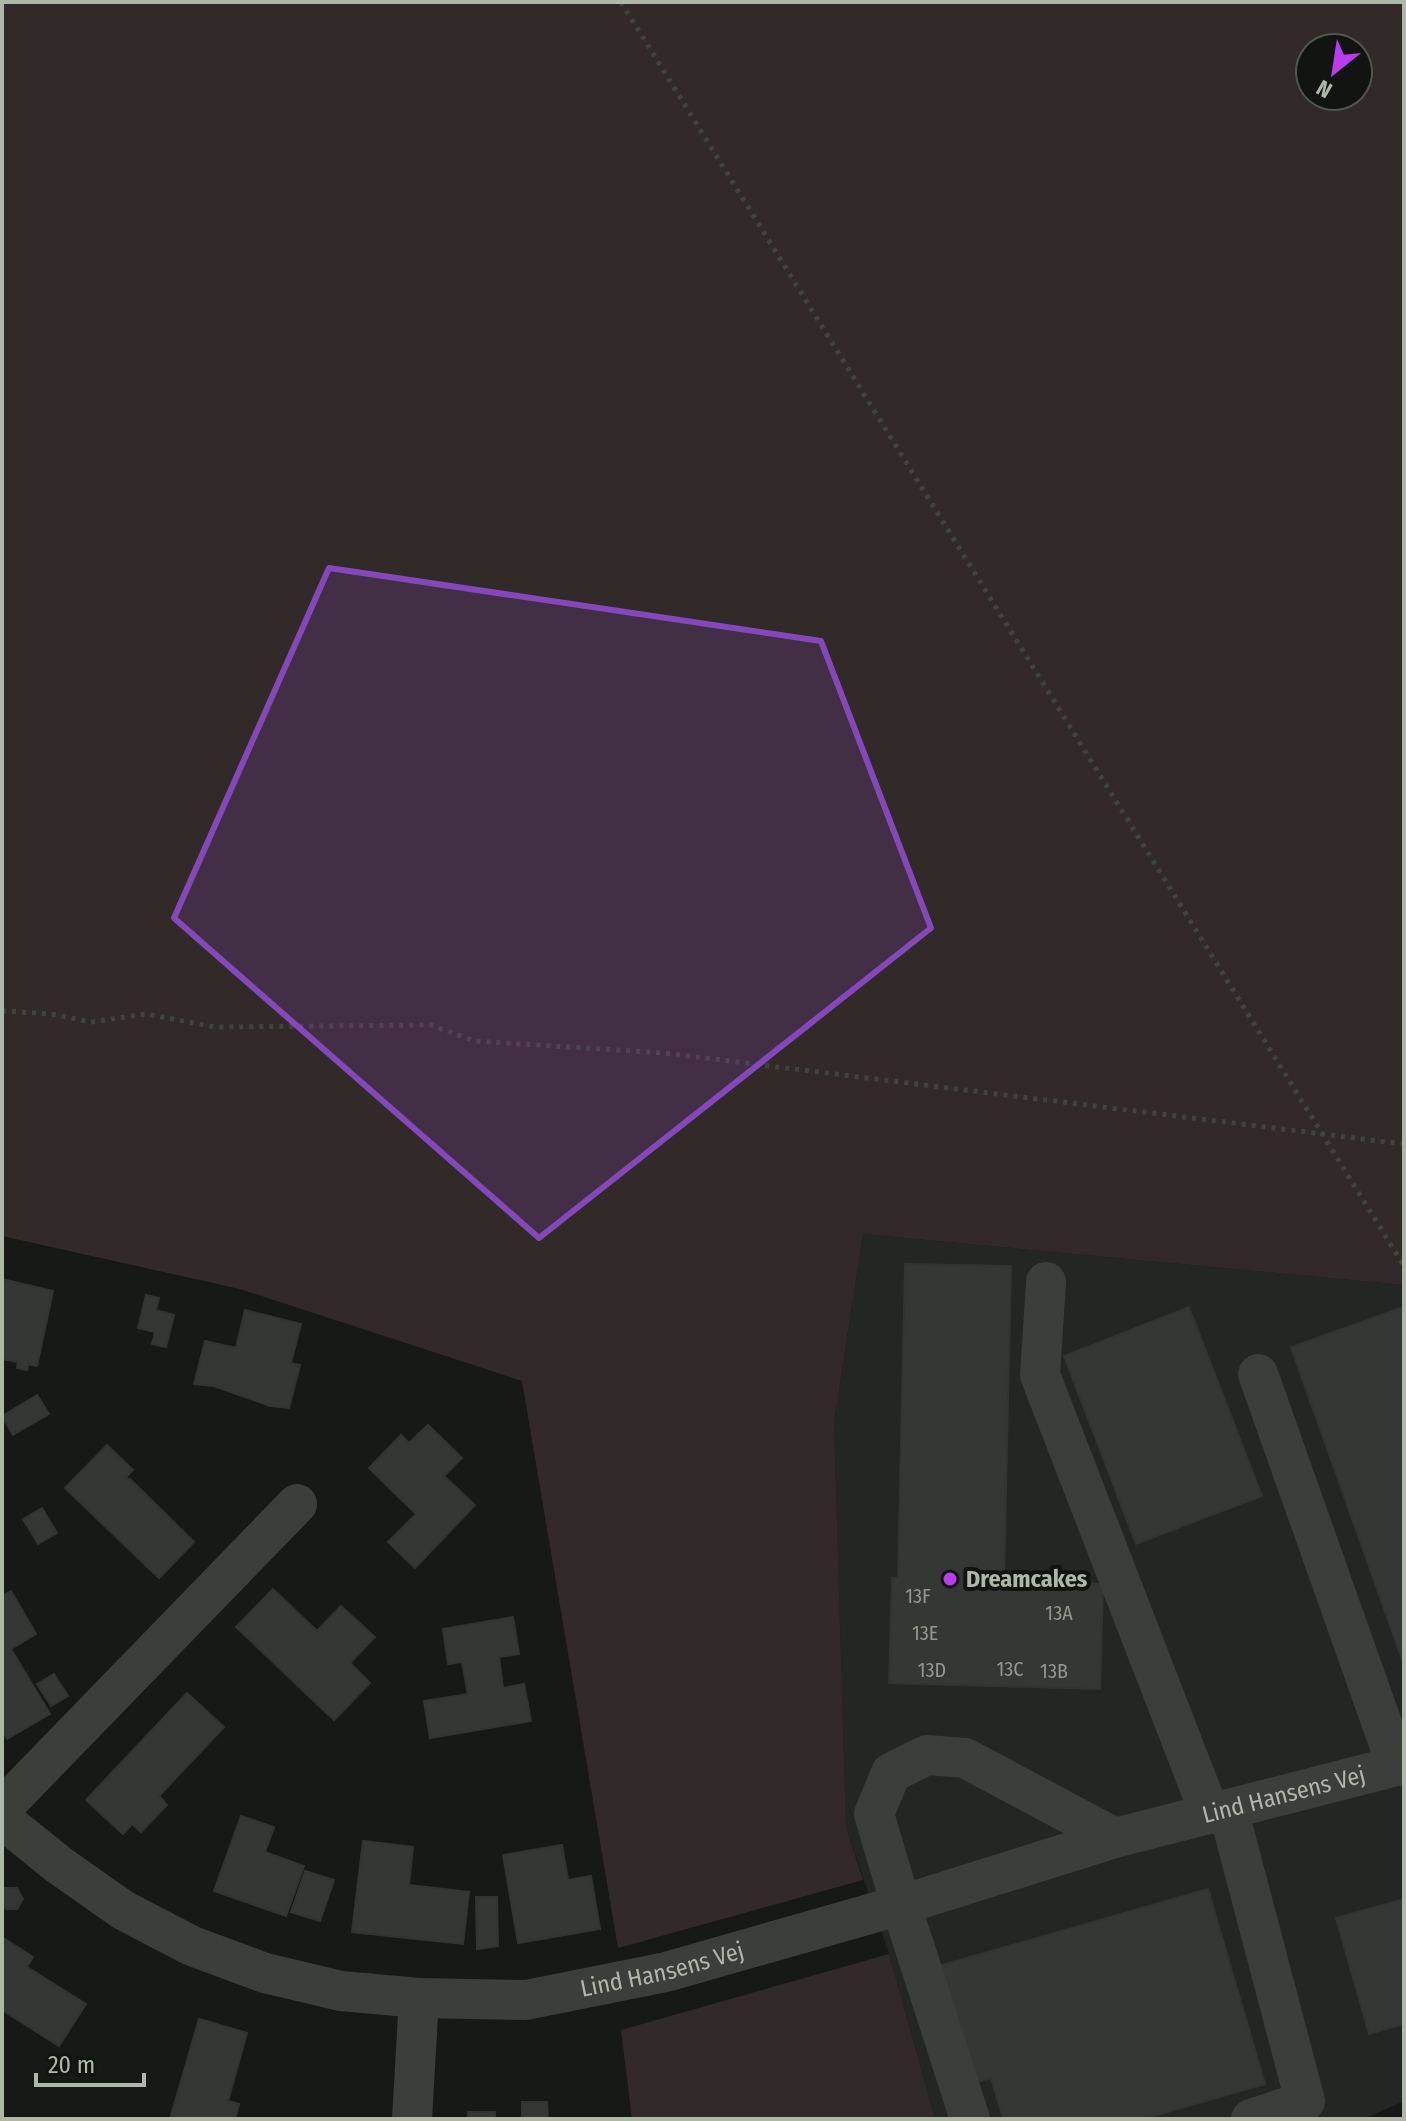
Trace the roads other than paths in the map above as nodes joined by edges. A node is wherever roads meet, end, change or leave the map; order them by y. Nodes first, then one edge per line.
1 (1046, 1282) dead end
2 (1258, 1374) dead end
3 (297, 1504) dead end
4 (1400, 1765) edge
5 (2, 1808) edge
6 (1219, 1812) junction
7 (2, 1819) edge
8 (1115, 1838) junction
9 (901, 1905) junction
10 (419, 1998) junction
11 (412, 2119) edge
12 (970, 2119) edge
13 (1251, 2119) edge

1 - 6 street
2 - 4 street
3 - 5 street
4 - 6 street, Lind Hansens Vej
6 - 8 street, Lind Hansens Vej
6 - 13 street
7 - 10 street, Lind Hansens Vej
8 - 9 street, Lind Hansens Vej
8 - 9 street
9 - 10 street, Lind Hansens Vej
9 - 12 street
10 - 11 street

